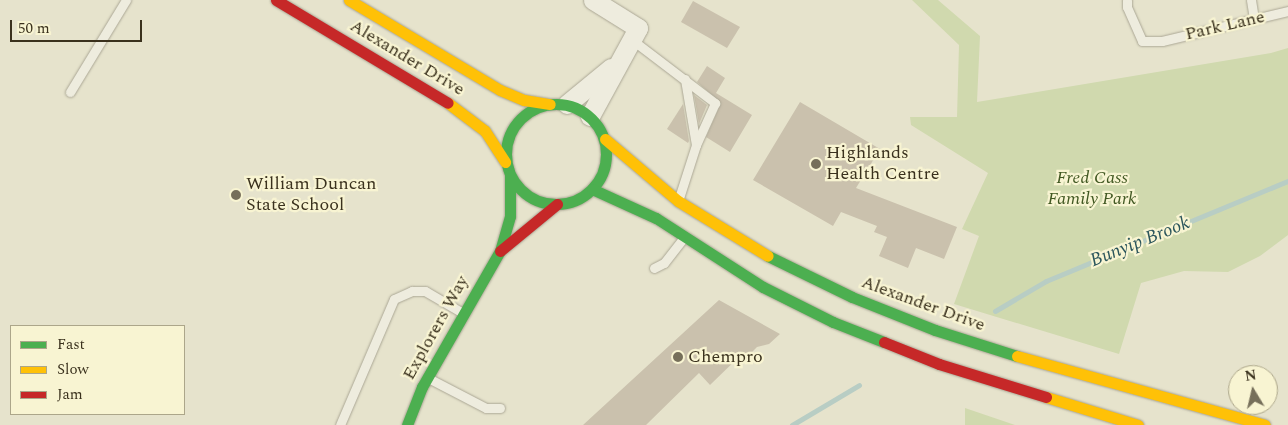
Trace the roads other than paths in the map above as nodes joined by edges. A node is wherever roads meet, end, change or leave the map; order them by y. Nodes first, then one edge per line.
1 (126, 0) edge
2 (276, 0) edge
3 (349, 0) edge
4 (594, 0) edge
5 (1127, 0) edge
6 (1251, 0) edge
7 (1288, 11) edge
8 (1254, 20) junction
9 (631, 39) junction
10 (618, 63) junction
11 (685, 79) junction
12 (70, 92) dead end
13 (559, 104) junction
14 (590, 116) junction
15 (605, 139) junction
16 (696, 144) junction
17 (505, 162) junction
18 (510, 176) junction
19 (592, 189) junction
20 (678, 201) junction
21 (557, 204) junction
22 (685, 237) junction
23 (500, 251) junction
24 (654, 268) dead end
25 (462, 313) junction
26 (427, 378) junction
27 (500, 408) dead end
28 (340, 425) edge
29 (407, 425) edge
30 (1138, 425) edge
31 (1265, 425) edge

1 - 12 lane
2 - 17 main road, Alexander Drive
3 - 13 main road, Alexander Drive
4 - 9 street
5 - 8 lane, Park Lane
6 - 8 lane
7 - 8 lane, Park Lane
9 - 10 street
9 - 11 lane
10 - 13 street
10 - 14 street
11 - 16 lane
11 - 16 lane
13 - 14 main road
13 - 17 main road
14 - 15 main road
15 - 19 main road
15 - 20 main road, Alexander Drive
16 - 20 lane
17 - 18 main road
18 - 21 main road
18 - 23 main road, Explorers Way
19 - 21 main road
19 - 22 main road
20 - 31 main road, Alexander Drive
21 - 23 main road, Explorers Way
22 - 24 lane
22 - 30 main road
23 - 25 main road, Explorers Way
25 - 26 main road, Explorers Way
25 - 28 lane
26 - 27 lane
26 - 29 main road, Explorers Way

